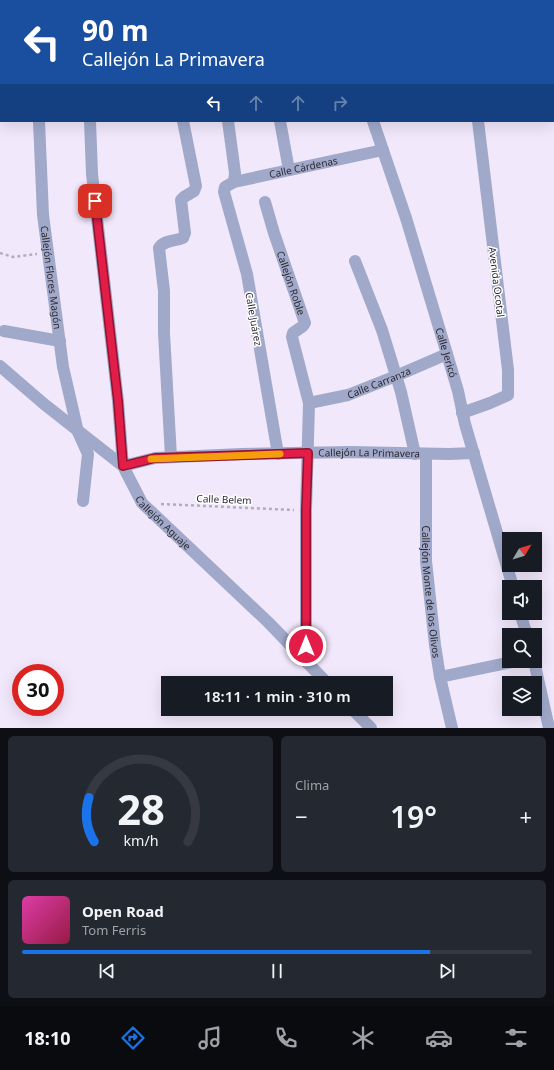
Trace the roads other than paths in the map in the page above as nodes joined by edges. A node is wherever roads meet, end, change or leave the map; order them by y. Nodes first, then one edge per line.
1 (39, 122) edge
2 (90, 122) edge
3 (183, 122) edge
4 (228, 122) edge
5 (280, 122) edge
6 (373, 122) edge
7 (478, 122) edge
8 (383, 150) junction
9 (289, 170) junction
10 (229, 185) junction
11 (265, 202) dead end
12 (355, 260) dead end
13 (4, 331) dead end
14 (60, 341) junction
15 (447, 354) junction
16 (0, 366) edge
17 (396, 376) junction
18 (309, 403) junction
19 (462, 413) junction
20 (78, 432) junction
21 (308, 453) junction
22 (474, 453) junction
23 (278, 454) junction
24 (421, 454) junction
25 (171, 457) junction
26 (123, 466) junction
27 (83, 501) dead end
28 (511, 580) edge
29 (306, 662) junction
30 (502, 664) edge
31 (536, 668) edge
32 (320, 676) edge
33 (440, 677) junction
34 (359, 716) edge
35 (371, 728) edge
36 (452, 728) edge
37 (549, 728) edge

1 - 14 street, Callejón Flores Magón
2 - 26 street
3 - 25 street
4 - 10 street, Calle Juárez
5 - 9 street
6 - 8 street, Calle Jericó
7 - 19 street, Avenida Ocotal
8 - 9 street, Calle Cárdenas
8 - 15 street, Calle Jericó
9 - 10 street, Calle Cárdenas
10 - 23 street, Calle Juárez
11 - 18 street, Callejón Roble
12 - 17 street, Callejón Monte de los Olivos
13 - 14 street
14 - 20 street, Callejón Flores Magón
15 - 17 street, Calle Carranza
15 - 19 street, Calle Jericó
16 - 20 street, Callejón Aguaje
17 - 18 street, Calle Carranza
17 - 24 street, Callejón Monte de los Olivos
18 - 21 street, Callejón Roble
19 - 22 street, Calle Jericó
20 - 26 street, Callejón Aguaje
20 - 27 street
21 - 23 street, Callejón La Primavera
21 - 24 street, Callejón La Primavera
21 - 29 street, Callejón Roble
22 - 24 street, Callejón La Primavera
22 - 28 street, Calle Jericó
23 - 25 street, Callejón La Primavera
24 - 33 street, Callejón Monte de los Olivos
25 - 26 street, Callejón La Primavera
26 - 29 street, Callejón Aguaje
29 - 32 street, Callejón Aguaje
30 - 33 street
31 - 37 street
33 - 36 street, Callejón Monte de los Olivos
34 - 35 street

